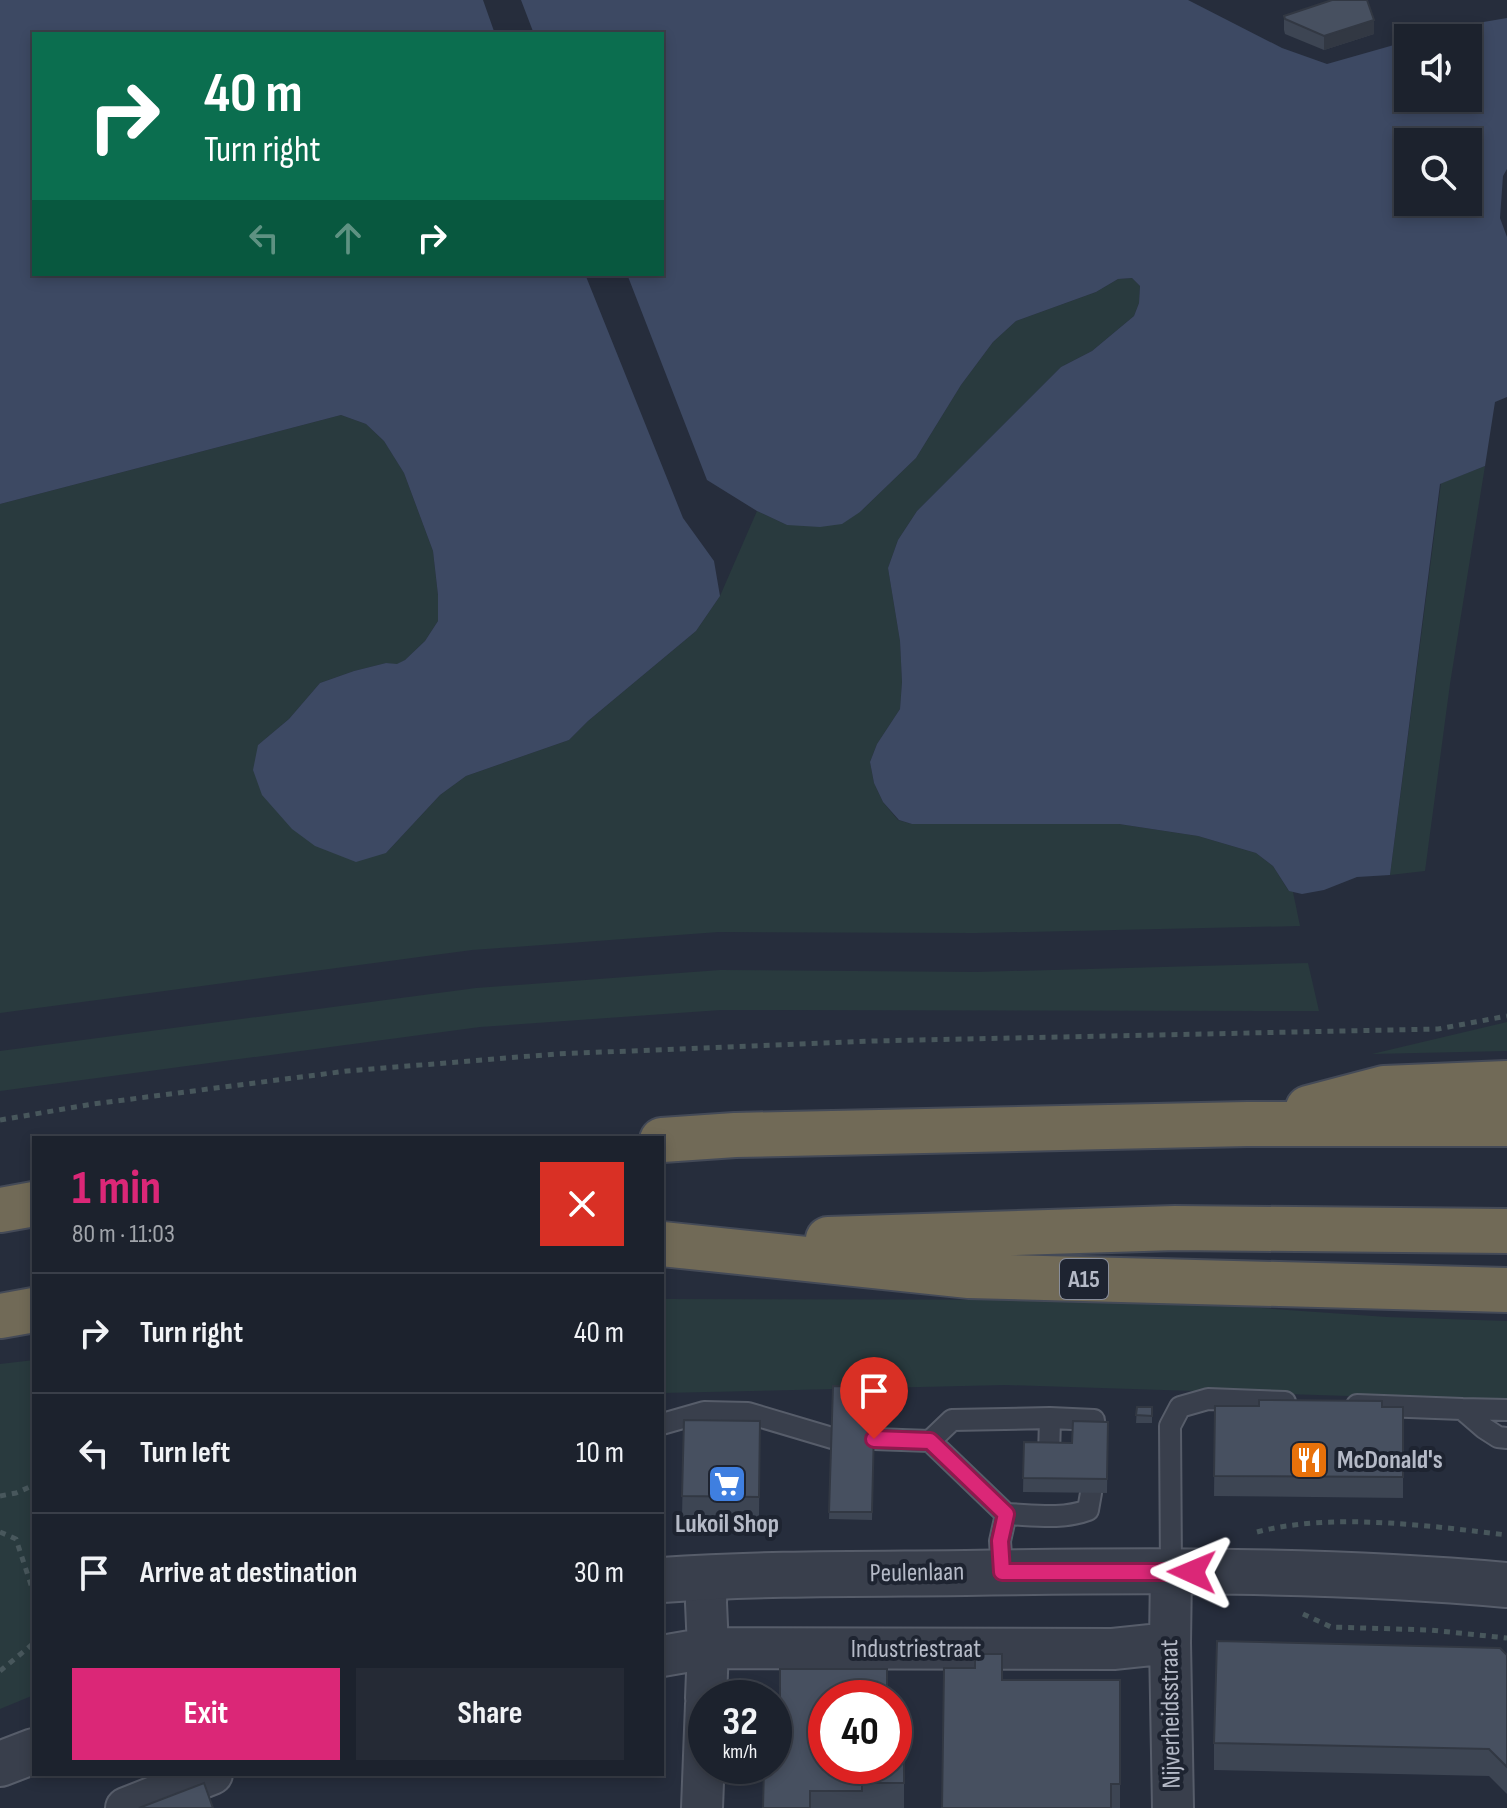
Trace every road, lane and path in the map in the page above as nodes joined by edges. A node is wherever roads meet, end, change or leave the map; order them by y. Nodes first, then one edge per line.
1 (1507, 1016) edge
2 (1507, 1083) edge
3 (0, 1120) edge
4 (1247, 1124) junction
5 (1507, 1124) edge
6 (664, 1140) edge
7 (32, 1204) edge
8 (0, 1210) edge
9 (1507, 1231) edge
10 (664, 1244) edge
11 (664, 1244) edge
12 (1507, 1290) edge
13 (32, 1310) edge
14 (0, 1316) edge
15 (1301, 1403) edge
16 (1331, 1404) edge
17 (1462, 1409) junction
18 (1507, 1410) edge
19 (1050, 1418) junction
20 (664, 1423) edge
21 (1092, 1436) edge
22 (832, 1438) edge
23 (1507, 1438) edge
24 (874, 1439) edge
25 (930, 1441) junction
26 (1049, 1457) edge
27 (32, 1486) edge
28 (1048, 1492) edge
29 (1091, 1493) edge
30 (0, 1496) edge
31 (1006, 1514) junction
32 (1048, 1516) junction
33 (0, 1532) edge
34 (1171, 1571) junction
35 (1002, 1572) junction
36 (707, 1577) junction
37 (664, 1580) edge
38 (1507, 1585) edge
39 (32, 1588) edge
40 (1170, 1643) junction
41 (32, 1645) edge
42 (708, 1648) junction
43 (664, 1656) edge
44 (0, 1671) edge
45 (707, 1680) edge
46 (32, 1752) edge
47 (0, 1764) edge
48 (207, 1776) edge
49 (703, 1784) edge
50 (126, 1808) edge
51 (702, 1808) edge
52 (1173, 1808) edge

1 - 3 path
2 - 4 highway
4 - 5 highway
4 - 6 highway
7 - 8 highway
9 - 10 highway, A15
11 - 12 highway, A15
13 - 14 highway
15 - 34 lane
16 - 17 lane
17 - 18 lane
17 - 23 lane
19 - 21 lane
19 - 25 lane
19 - 26 lane
20 - 22 lane
24 - 25 lane
25 - 31 lane
27 - 30 path
28 - 32 lane
29 - 32 lane
31 - 32 lane
31 - 35 lane
33 - 39 path
34 - 35 street, Peulenlaan
34 - 38 street, Peulenlaan
34 - 40 street, Nijverheidsstraat
35 - 36 street, Peulenlaan
36 - 37 street, Peulenlaan
36 - 42 street
40 - 42 street, Industriestraat
40 - 52 street, Nijverheidsstraat
41 - 44 path
42 - 43 street, Industriestraat
42 - 45 street
46 - 47 street
48 - 50 street
49 - 51 street

